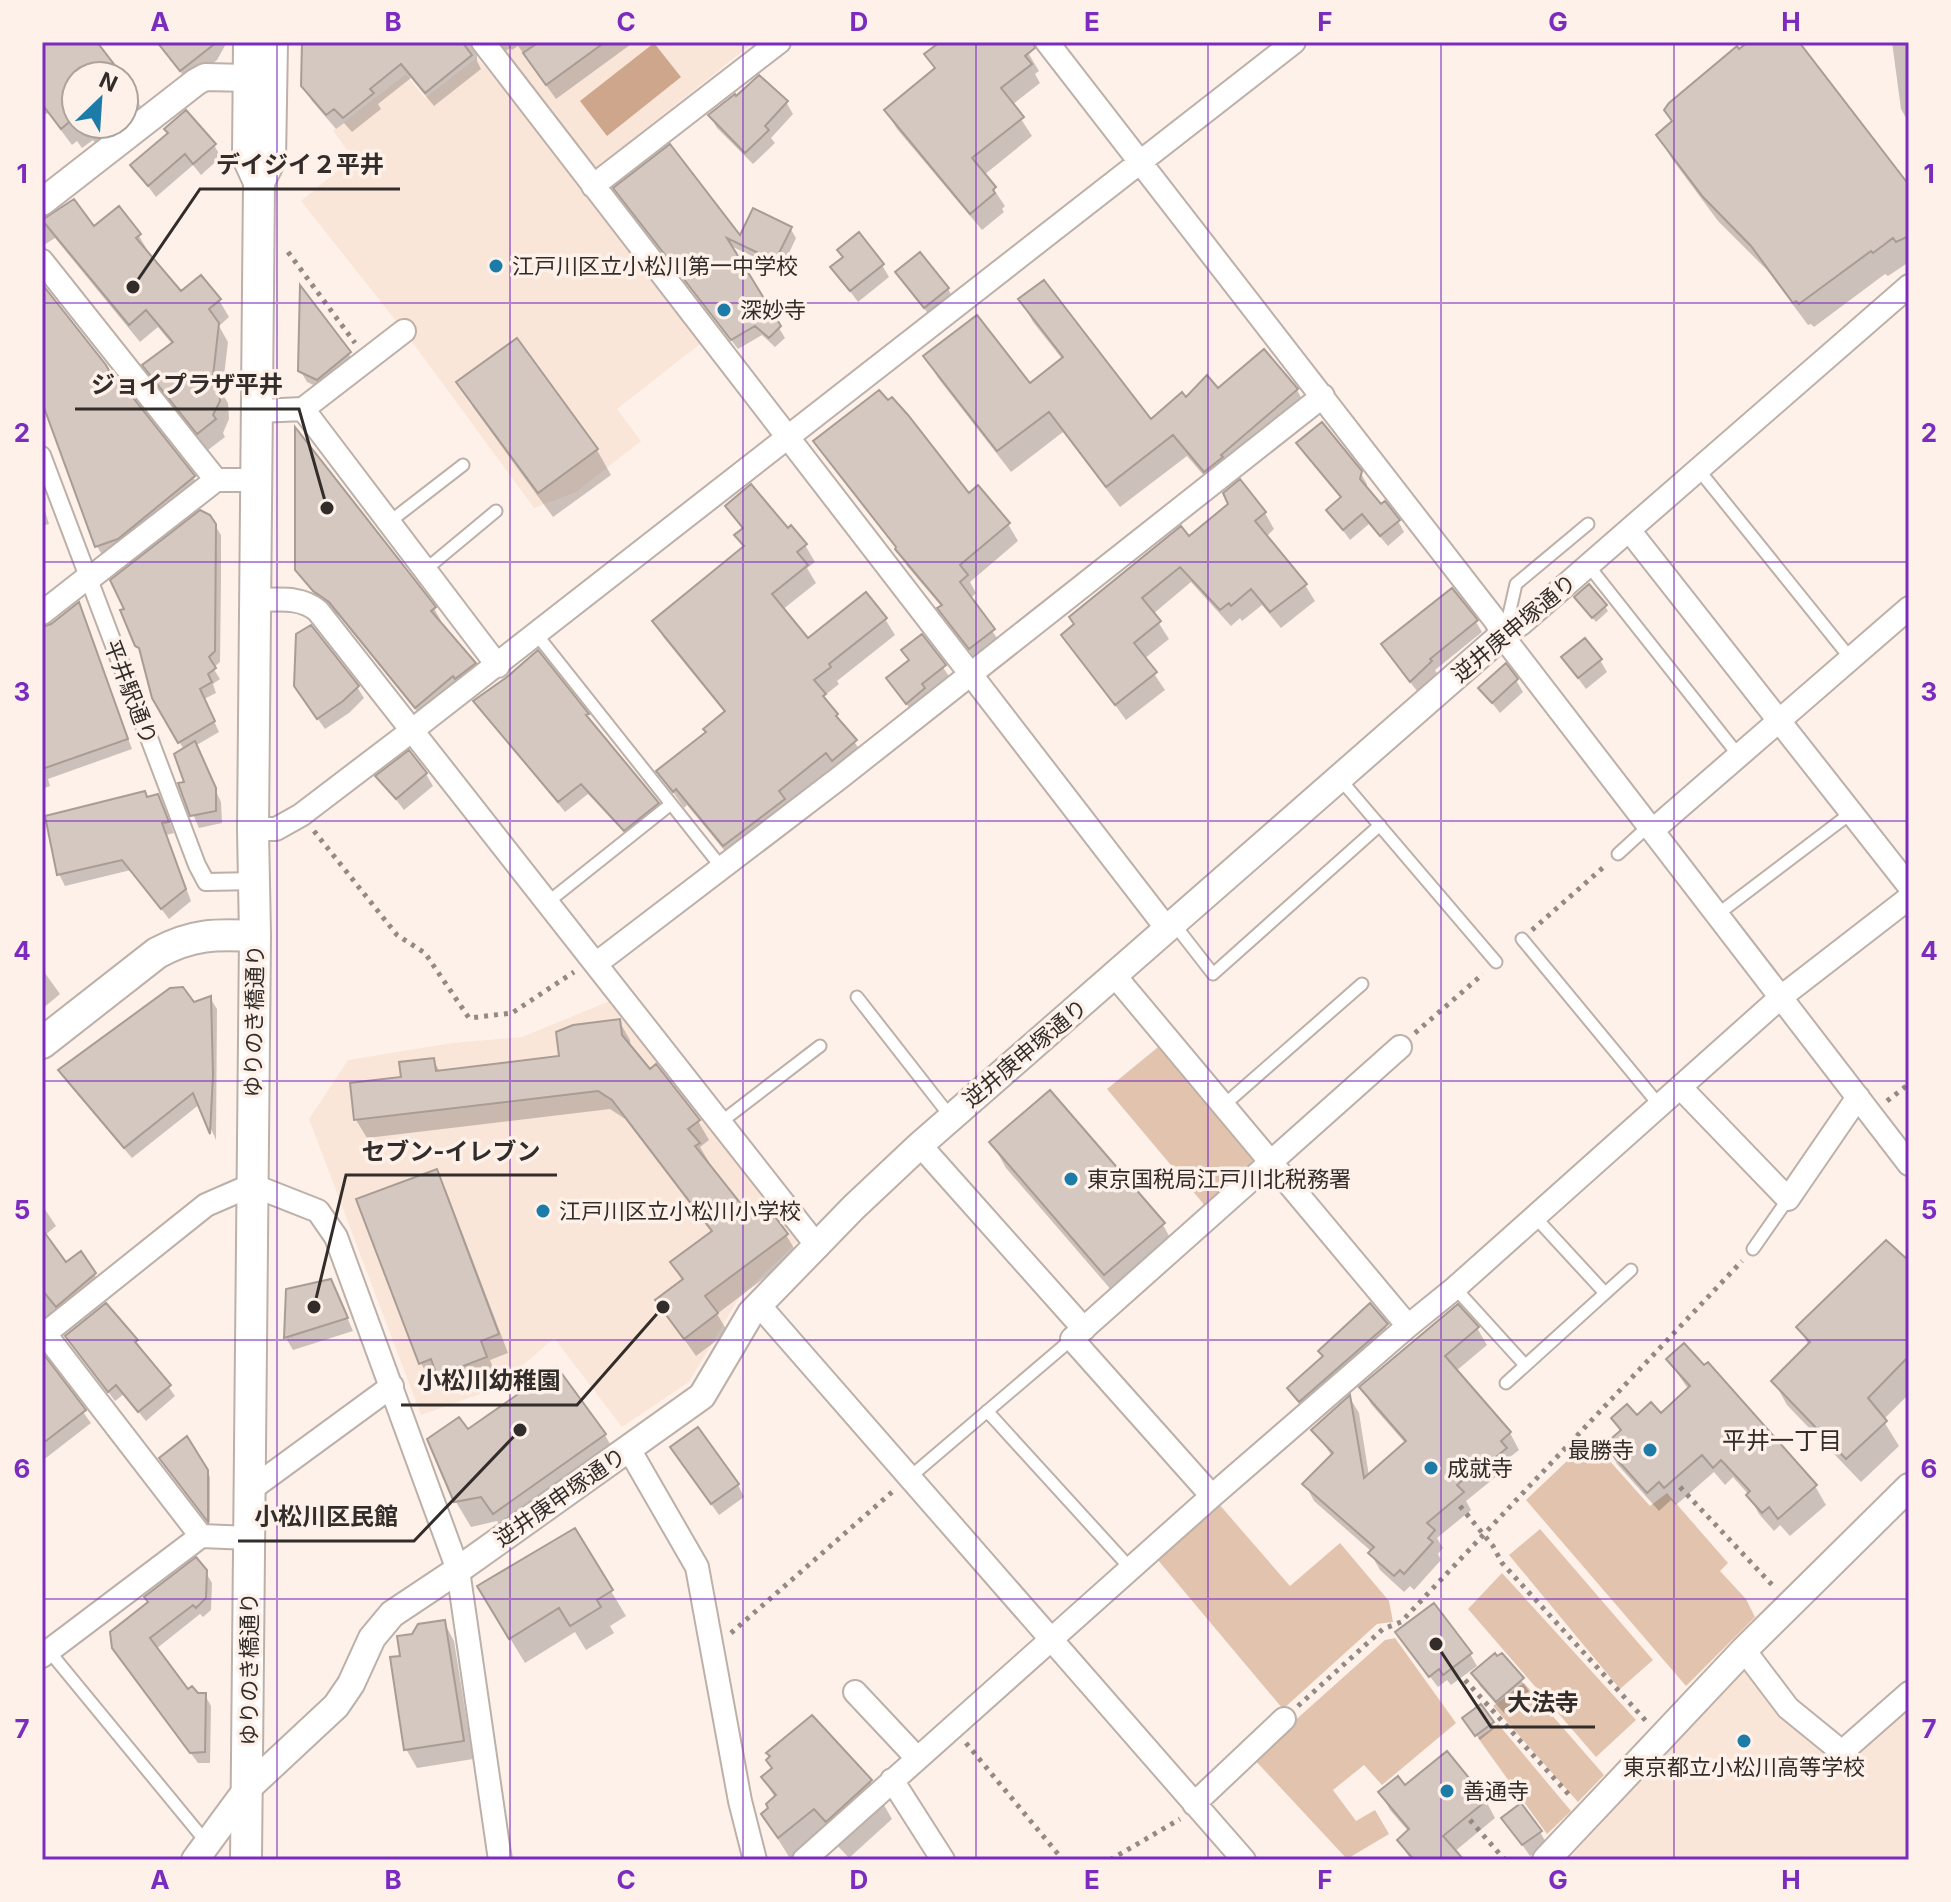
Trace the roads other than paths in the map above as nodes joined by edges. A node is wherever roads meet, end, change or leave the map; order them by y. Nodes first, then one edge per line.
1 (249, 42) edge
2 (272, 42) edge
3 (483, 42) edge
4 (779, 42) edge
5 (1047, 42) edge
6 (1294, 42) edge
7 (248, 78) junction
8 (1141, 161) junction
9 (259, 182) junction
10 (593, 186) junction
11 (42, 202) edge
12 (42, 261) edge
13 (1909, 286) edge
14 (404, 331) dead end
15 (1323, 396) junction
16 (303, 409) junction
17 (259, 411) junction
18 (788, 439) junction
19 (42, 455) edge
20 (463, 465) dead end
21 (1698, 469) junction
22 (216, 480) junction
23 (258, 480) junction
24 (496, 511) dead end
25 (388, 523) junction
26 (1588, 524) dead end
27 (1629, 530) junction
28 (1588, 565) junction
29 (425, 570) junction
30 (88, 578) junction
31 (256, 600) junction
32 (1909, 608) edge
33 (42, 613) edge
34 (1505, 633) junction
35 (537, 635) junction
36 (1851, 659) junction
37 (498, 666) junction
38 (969, 674) junction
39 (1779, 721) junction
40 (410, 732) junction
41 (1739, 756) junction
42 (1340, 778) junction
43 (671, 804) junction
44 (1851, 813) junction
45 (1380, 825) junction
46 (253, 829) junction
47 (1653, 830) junction
48 (1618, 854) dead end
49 (722, 868) junction
50 (255, 881) junction
51 (1909, 886) edge
52 (1909, 898) edge
53 (548, 902) junction
54 (1718, 914) junction
55 (1171, 927) junction
56 (255, 936) junction
57 (1522, 939) dead end
58 (595, 961) junction
59 (1496, 962) dead end
60 (1115, 976) junction
61 (1362, 984) dead end
62 (857, 997) dead end
63 (1781, 997) junction
64 (42, 1043) edge
65 (820, 1046) dead end
66 (1400, 1047) dead end
67 (1680, 1087) junction
68 (1858, 1097) junction
69 (1224, 1105) junction
70 (1660, 1106) junction
71 (950, 1116) junction
72 (721, 1122) junction
73 (920, 1145) junction
74 (1272, 1161) junction
75 (1909, 1164) edge
76 (252, 1185) junction
77 (1788, 1199) junction
78 (1535, 1217) junction
79 (818, 1247) junction
80 (1753, 1249) road end
81 (1631, 1270) dead end
82 (1455, 1288) junction
83 (1605, 1293) junction
84 (759, 1305) junction
85 (1408, 1326) junction
86 (43, 1333) edge
87 (1078, 1334) junction
88 (1525, 1365) junction
89 (1506, 1383) dead end
90 (392, 1386) junction
91 (987, 1411) junction
92 (629, 1449) junction
93 (910, 1477) junction
94 (1909, 1487) edge
95 (250, 1490) junction
96 (1212, 1496) junction
97 (201, 1536) junction
98 (250, 1538) junction
99 (1131, 1569) junction
100 (458, 1570) junction
101 (1052, 1639) junction
102 (1744, 1650) junction
103 (45, 1653) edge
104 (855, 1692) dead end
105 (1909, 1693) edge
106 (1284, 1719) road end
107 (917, 1758) junction
108 (892, 1780) junction
109 (248, 1788) junction
110 (1196, 1806) junction
111 (201, 1852) edge
112 (246, 1860) edge
113 (500, 1860) edge
114 (755, 1860) edge
115 (804, 1860) edge
116 (943, 1860) edge
117 (1244, 1860) edge
118 (1546, 1860) edge

1 - 7 main road
2 - 9 main road
3 - 10 street
4 - 10 street
5 - 8 street
6 - 8 street
7 - 9 main road
7 - 11 street
8 - 15 street
8 - 18 street
9 - 17 main road, ゆりのき橋通り
10 - 18 street
12 - 22 street
13 - 21 street, 逆井庚申塚通り
14 - 16 street
15 - 34 street
15 - 38 street
16 - 17 street
16 - 25 street
17 - 23 main road, ゆりのき橋通り
18 - 35 street
18 - 38 street
19 - 30 street, 平井駅通り
20 - 25 lane
21 - 27 street, 逆井庚申塚通り
21 - 36 lane
22 - 23 street
22 - 30 street
23 - 31 main road, ゆりのき橋通り
24 - 29 lane
25 - 29 street
26 - 34 lane
27 - 28 street, 逆井庚申塚通り
27 - 39 street
28 - 34 street, 逆井庚申塚通り
28 - 41 lane
29 - 37 street
30 - 33 street
30 - 50 street, 平井駅通り
31 - 40 street
31 - 46 main road, ゆりのき橋通り
32 - 36 street
34 - 42 street, 逆井庚申塚通り
34 - 47 street
35 - 37 street
35 - 43 lane
36 - 39 street
37 - 40 street
38 - 49 street
38 - 55 street
39 - 41 street
39 - 44 street
40 - 46 street
40 - 53 street
41 - 47 street
42 - 45 lane
42 - 55 street, 逆井庚申塚通り
43 - 49 lane
43 - 53 lane
44 - 51 street
44 - 54 lane
45 - 55 lane
45 - 59 lane
46 - 50 main road, ゆりのき橋通り
47 - 48 lane
47 - 54 street
49 - 58 street
50 - 56 main road, ゆりのき橋通り
52 - 63 street
53 - 58 street
54 - 63 street
55 - 60 street, 逆井庚申塚通り
56 - 64 main road
56 - 76 main road, ゆりのき橋通り
57 - 70 lane
58 - 72 street
60 - 69 street
60 - 71 street, 逆井庚申塚通り
61 - 69 lane
62 - 71 lane
63 - 67 street
63 - 68 street
65 - 72 lane
66 - 74 street
67 - 70 street
67 - 77 street
68 - 75 street
68 - 77 street
69 - 74 street
70 - 78 street
71 - 73 street, 逆井庚申塚通り
72 - 79 street
73 - 79 street, 逆井庚申塚通り
73 - 87 street
74 - 85 street
74 - 87 street
76 - 86 street
76 - 90 street
76 - 95 main road, ゆりのき橋通り
77 - 80 lane
78 - 82 street
78 - 83 lane
79 - 84 street, 逆井庚申塚通り
81 - 83 lane
82 - 85 street
82 - 88 lane
83 - 88 lane
84 - 92 street, 逆井庚申塚通り
84 - 93 street
85 - 96 street
86 - 97 street
87 - 91 lane
87 - 96 street
88 - 89 lane
90 - 95 street
90 - 100 street
91 - 93 lane
91 - 99 lane
92 - 100 street, 逆井庚申塚通り
92 - 114 street
93 - 101 street
94 - 102 street
95 - 98 main road, ゆりのき橋通り
96 - 99 street
97 - 98 street
97 - 103 street
98 - 109 main road, ゆりのき橋通り
99 - 101 street
100 - 109 street, 逆井庚申塚通り
100 - 113 street
101 - 107 street
101 - 110 street
102 - 105 street
102 - 118 street
103 - 111 lane
104 - 107 street
106 - 110 street
107 - 108 street
108 - 115 street
108 - 116 street
109 - 111 street, 逆井庚申塚通り
109 - 112 main road, ゆりのき橋通り
110 - 117 street

